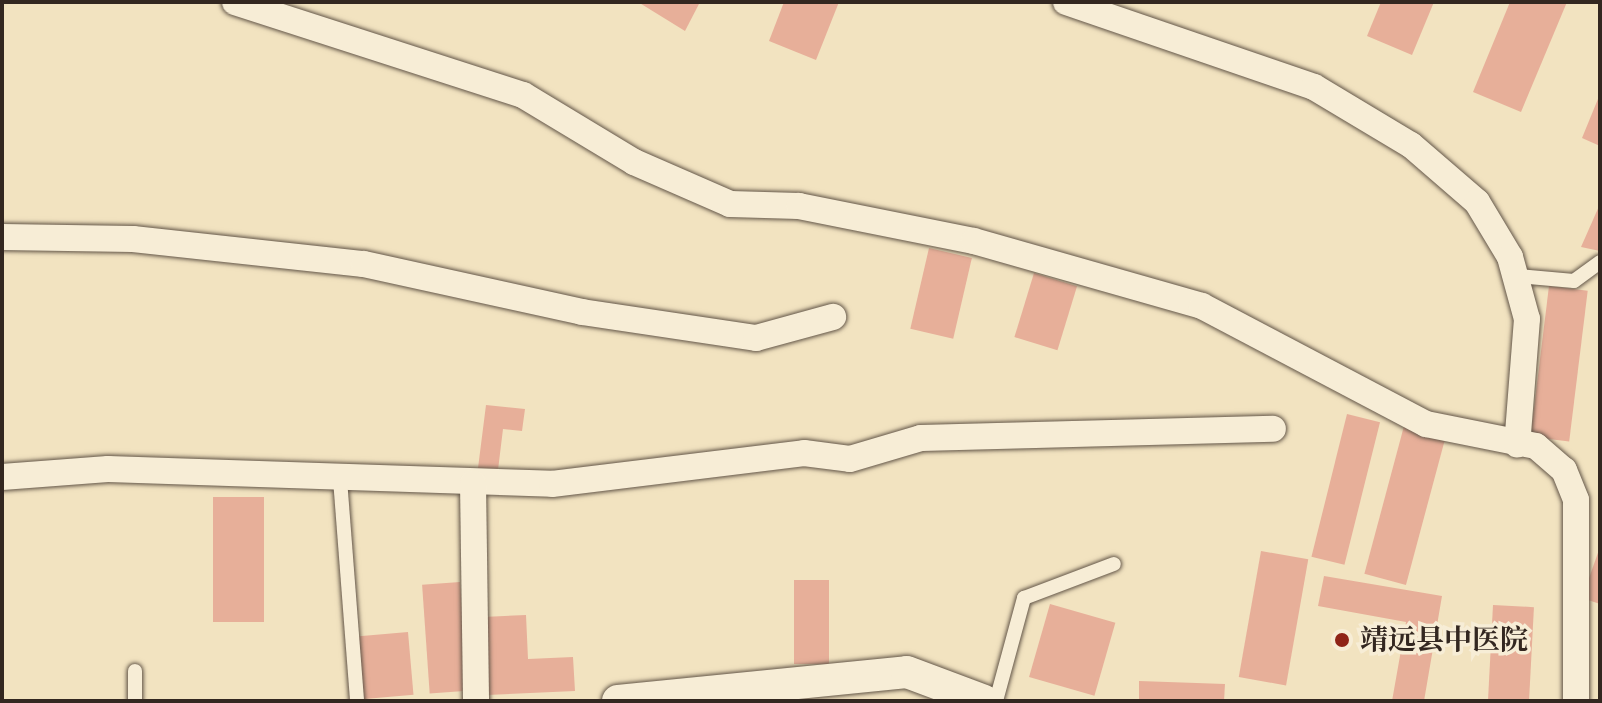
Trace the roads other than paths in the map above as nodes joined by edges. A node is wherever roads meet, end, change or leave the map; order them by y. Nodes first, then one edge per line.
1 (235, 2) edge
2 (1066, 2) edge
3 (2, 237) edge
4 (1600, 262) edge
5 (1518, 276) junction
6 (833, 317) dead end
7 (1273, 429) dead end
8 (1517, 445) junction
9 (2, 477) edge
10 (340, 479) junction
11 (473, 483) junction
12 (1114, 564) dead end
13 (135, 671) dead end
14 (697, 697) edge
15 (135, 701) edge
16 (357, 701) edge
17 (476, 701) edge
18 (618, 701) edge
19 (984, 701) edge
20 (996, 701) edge
21 (1576, 701) edge

1 - 8 street
2 - 5 street
3 - 6 street
4 - 5 lane
5 - 8 street
7 - 11 street
8 - 21 street
9 - 10 street
10 - 11 street
10 - 16 lane
11 - 17 street
12 - 20 lane
13 - 15 lane
14 - 18 street
14 - 19 street

